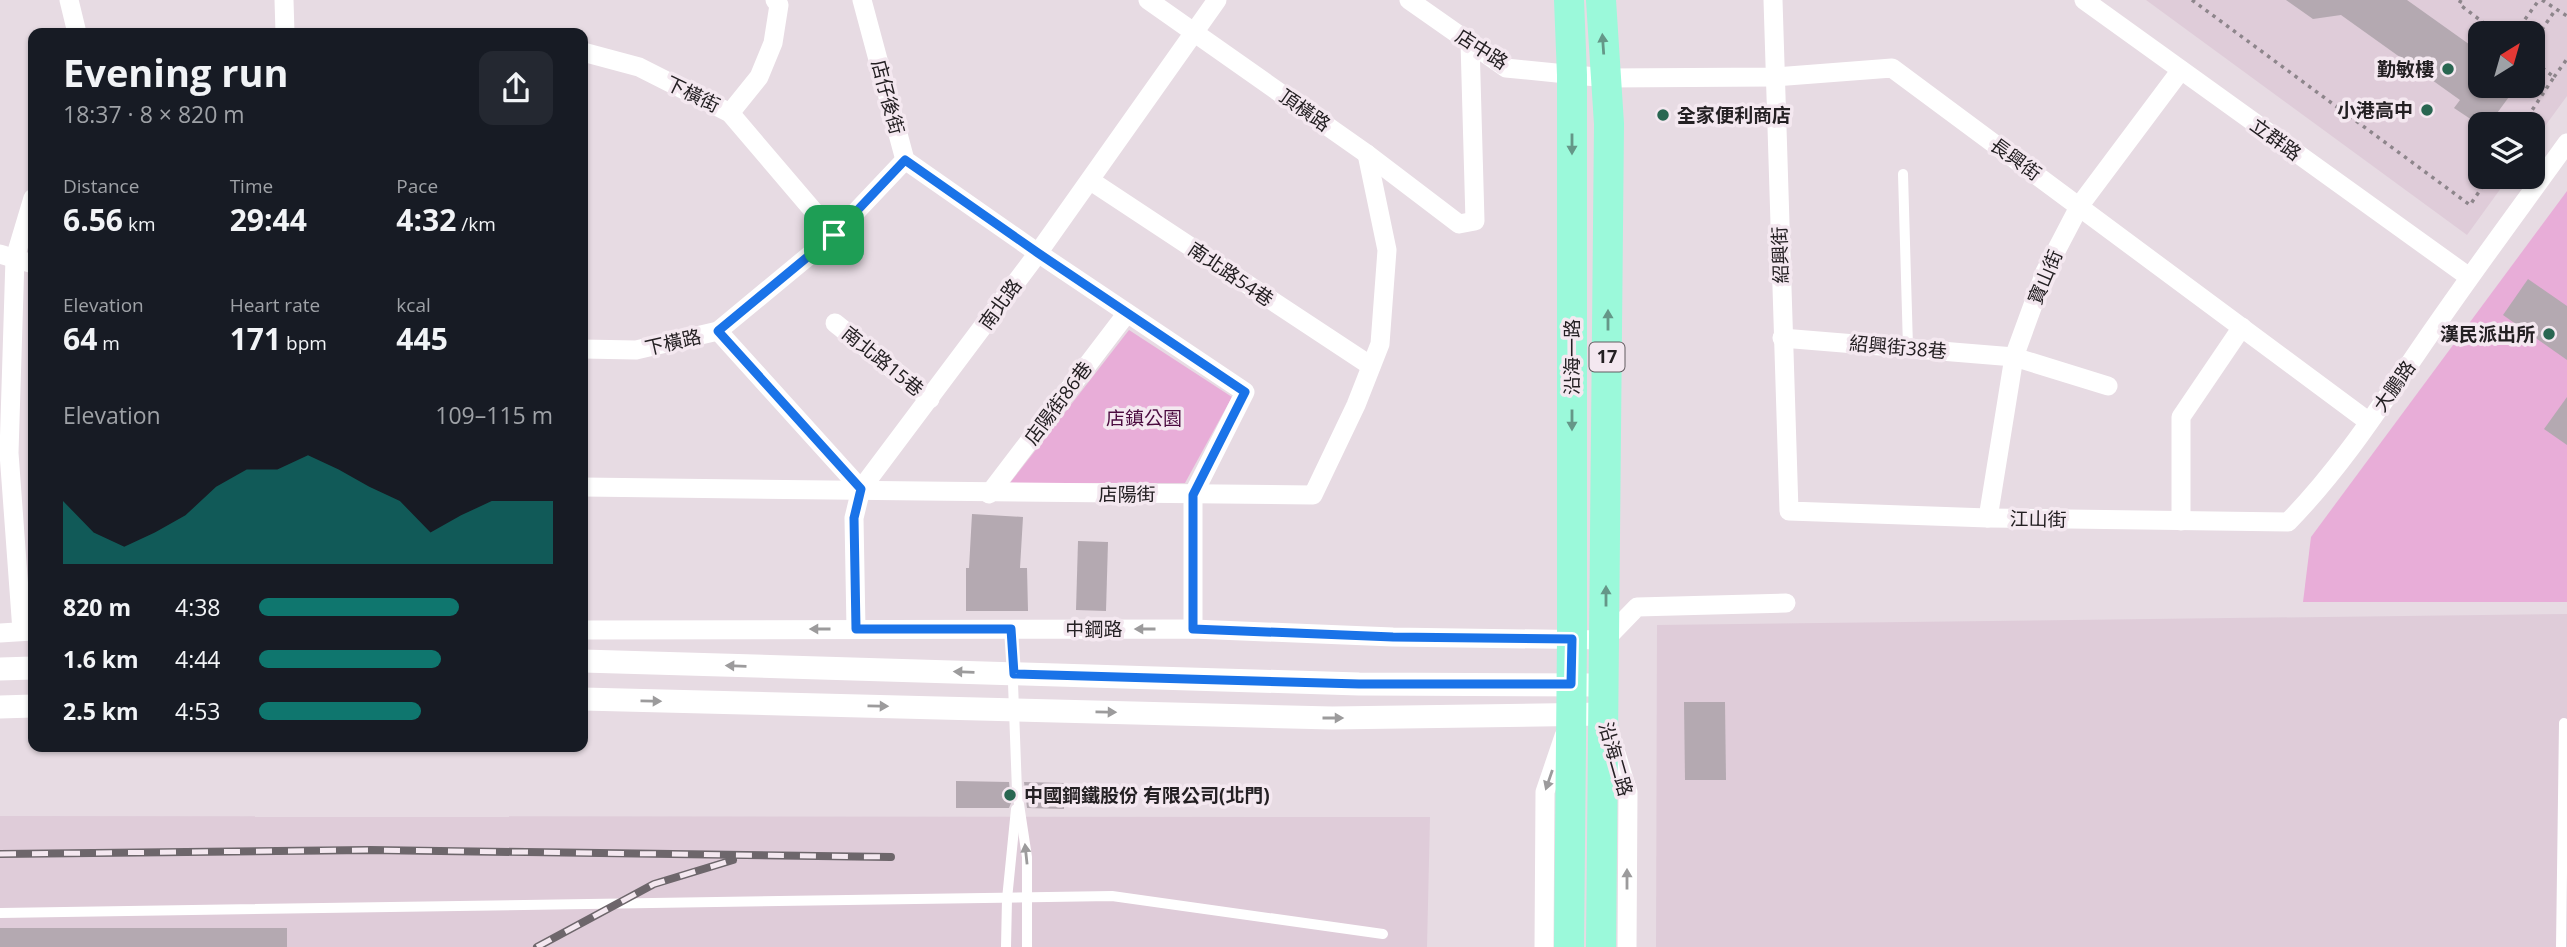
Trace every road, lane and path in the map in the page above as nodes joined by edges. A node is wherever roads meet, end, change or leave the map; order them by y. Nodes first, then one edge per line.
1 (69, 0) edge
2 (284, 0) edge
3 (775, 0) edge
4 (862, 0) edge
5 (1148, 0) edge
6 (1217, 0) edge
7 (1409, 0) edge
8 (1569, 0) edge
9 (1601, 0) edge
10 (1773, 0) edge
11 (2084, 0) edge
12 (2192, 0) edge
13 (2461, 0) edge
14 (2540, 0) edge
15 (2556, 9) junction
16 (2567, 16) edge
17 (2481, 21) edge
18 (2524, 21) edge
19 (2545, 25) edge
20 (76, 28) edge
21 (285, 28) edge
22 (1194, 32) junction
23 (1470, 43) junction
24 (588, 53) edge
25 (2567, 59) edge
26 (2181, 70) junction
27 (2545, 70) edge
28 (1572, 75) junction
29 (1775, 77) junction
30 (2554, 77) junction
31 (1605, 78) junction
32 (2531, 112) edge
33 (730, 113) junction
34 (2567, 143) edge
35 (1367, 154) junction
36 (905, 160) junction
37 (1903, 174) dead end
38 (1091, 181) junction
39 (2481, 189) edge
40 (2080, 205) junction
41 (28, 216) edge
42 (834, 235) junction
43 (1038, 253) junction
44 (16, 259) edge
45 (2469, 277) junction
46 (1127, 313) junction
47 (835, 323) dead end
48 (2242, 327) junction
49 (718, 331) junction
50 (1782, 338) junction
51 (1908, 347) junction
52 (588, 349) edge
53 (2014, 357) junction
54 (1371, 366) junction
55 (2108, 386) dead end
56 (930, 399) junction
57 (2369, 422) junction
58 (588, 487) edge
59 (861, 489) junction
60 (989, 494) junction
61 (1193, 495) junction
62 (1789, 510) joint
63 (1988, 518) junction
64 (2181, 521) junction
65 (2288, 522) joint
66 (1786, 603) dead end
67 (856, 629) junction
68 (1011, 629) junction
69 (1193, 629) junction
70 (588, 630) edge
71 (28, 631) edge
72 (0, 633) edge
73 (1572, 639) junction
74 (1605, 640) junction
75 (588, 661) edge
76 (28, 668) edge
77 (0, 669) edge
78 (1014, 674) junction
79 (1571, 684) junction
80 (588, 699) edge
81 (1604, 699) junction
82 (28, 706) edge
83 (0, 707) edge
84 (1016, 710) junction
85 (1571, 715) junction
86 (2564, 723) dead end
87 (1017, 791) junction
88 (1028, 898) junction
89 (1007, 899) junction
90 (0, 913) edge
91 (1383, 934) dead end
92 (1006, 947) edge
93 (1027, 947) edge
94 (1544, 947) edge
95 (1569, 947) edge
96 (1601, 947) edge
97 (1627, 947) edge
98 (2561, 947) edge

1 - 20 street
2 - 21 street
3 - 33 street
4 - 36 street, 店仔後街
5 - 22 street, 頂橫路
6 - 22 street, 南北路
7 - 23 street, 店中路
8 - 28 main road, 沿海一路 / 17
31 -> 9 main road, 沿海一路 / 17
10 - 29 street, 紹興街
11 - 26 street, 立群路
12 - 39 path
13 - 17 path
14 - 15 path
14 - 18 path
15 - 16 path
15 - 19 path
22 - 35 street, 頂橫路
22 - 38 street, 南北路
23 - 28 street, 店中路
23 - 35 street, 頂橫路
24 - 33 street, 下橫街
25 - 30 path
26 - 40 street, 寶山街
26 - 45 street, 立群路
27 - 30 path
28 - 31 street, 店中路
28 -> 73 main road, 沿海一路 / 17
29 - 31 street, 長興街
29 - 40 street, 長興街
29 - 50 street, 紹興街
30 - 32 path
74 -> 31 main road, 沿海一路 / 17
33 - 42 street, 下橫街
34 - 45 street, 大鵬路
35 - 54 street, 店陽街
36 - 42 street, 下橫路
36 - 43 street, 店仔後街
37 - 51 lane
38 - 43 street, 南北路
38 - 54 street, 南北路54巷
40 - 48 street, 長興街
40 - 53 street, 寶山街
41 - 44 street
42 - 49 street, 下橫路
43 - 46 street, 店仔後街
43 - 56 street, 南北路
44 - 71 street
45 - 57 street, 大鵬路
46 - 60 street, 店陽街86巷
46 - 61 street, 店仔後街
47 - 56 street, 南北路15巷
48 - 57 street, 長興街
48 - 64 street
49 - 52 street, 下橫路
49 - 59 street
50 - 51 street, 紹興街38巷
50 - 62 street, 紹興街
51 - 53 street, 紹興街38巷
53 - 55 street, 紹興街38巷
53 - 63 street, 寶山街
54 - 61 street, 店陽街
56 - 59 street, 南北路
57 - 65 street, 大鵬路
58 - 59 street, 店陽街
59 - 60 street, 店陽街
59 - 67 street, 南北路
60 - 61 street, 店陽街
61 - 69 street
62 - 63 street, 江山街
63 - 64 street, 江山街
64 - 65 street, 江山街
66 - 74 street
67 - 68 street, 中鋼路
67 -> 70 street, 中鋼路
69 -> 68 street, 中鋼路
68 - 78 lane
69 - 73 street, 中鋼路
71 - 72 street
73 - 74 street, 中鋼路
73 - 79 main road, 沿海一路 / 17
74 - 81 main road, 沿海一路 / 17
78 -> 75 street
76 - 77 street
78 - 79 street
78 - 84 lane
79 - 81 street
79 - 85 main road, 沿海一路 / 17
80 -> 84 street
81 - 85 street
81 - 96 main road, 沿海二路 / 17
97 -> 81 street, 沿海二路
82 - 83 street
84 -> 85 street
84 - 87 lane
85 -> 94 street, 沿海二路
85 - 95 main road, 沿海二路 / 17
86 - 98 lane
88 -> 87 lane
87 - 89 lane
88 - 89 lane
88 - 91 lane
88 - 93 lane
89 - 90 lane
89 - 92 lane

